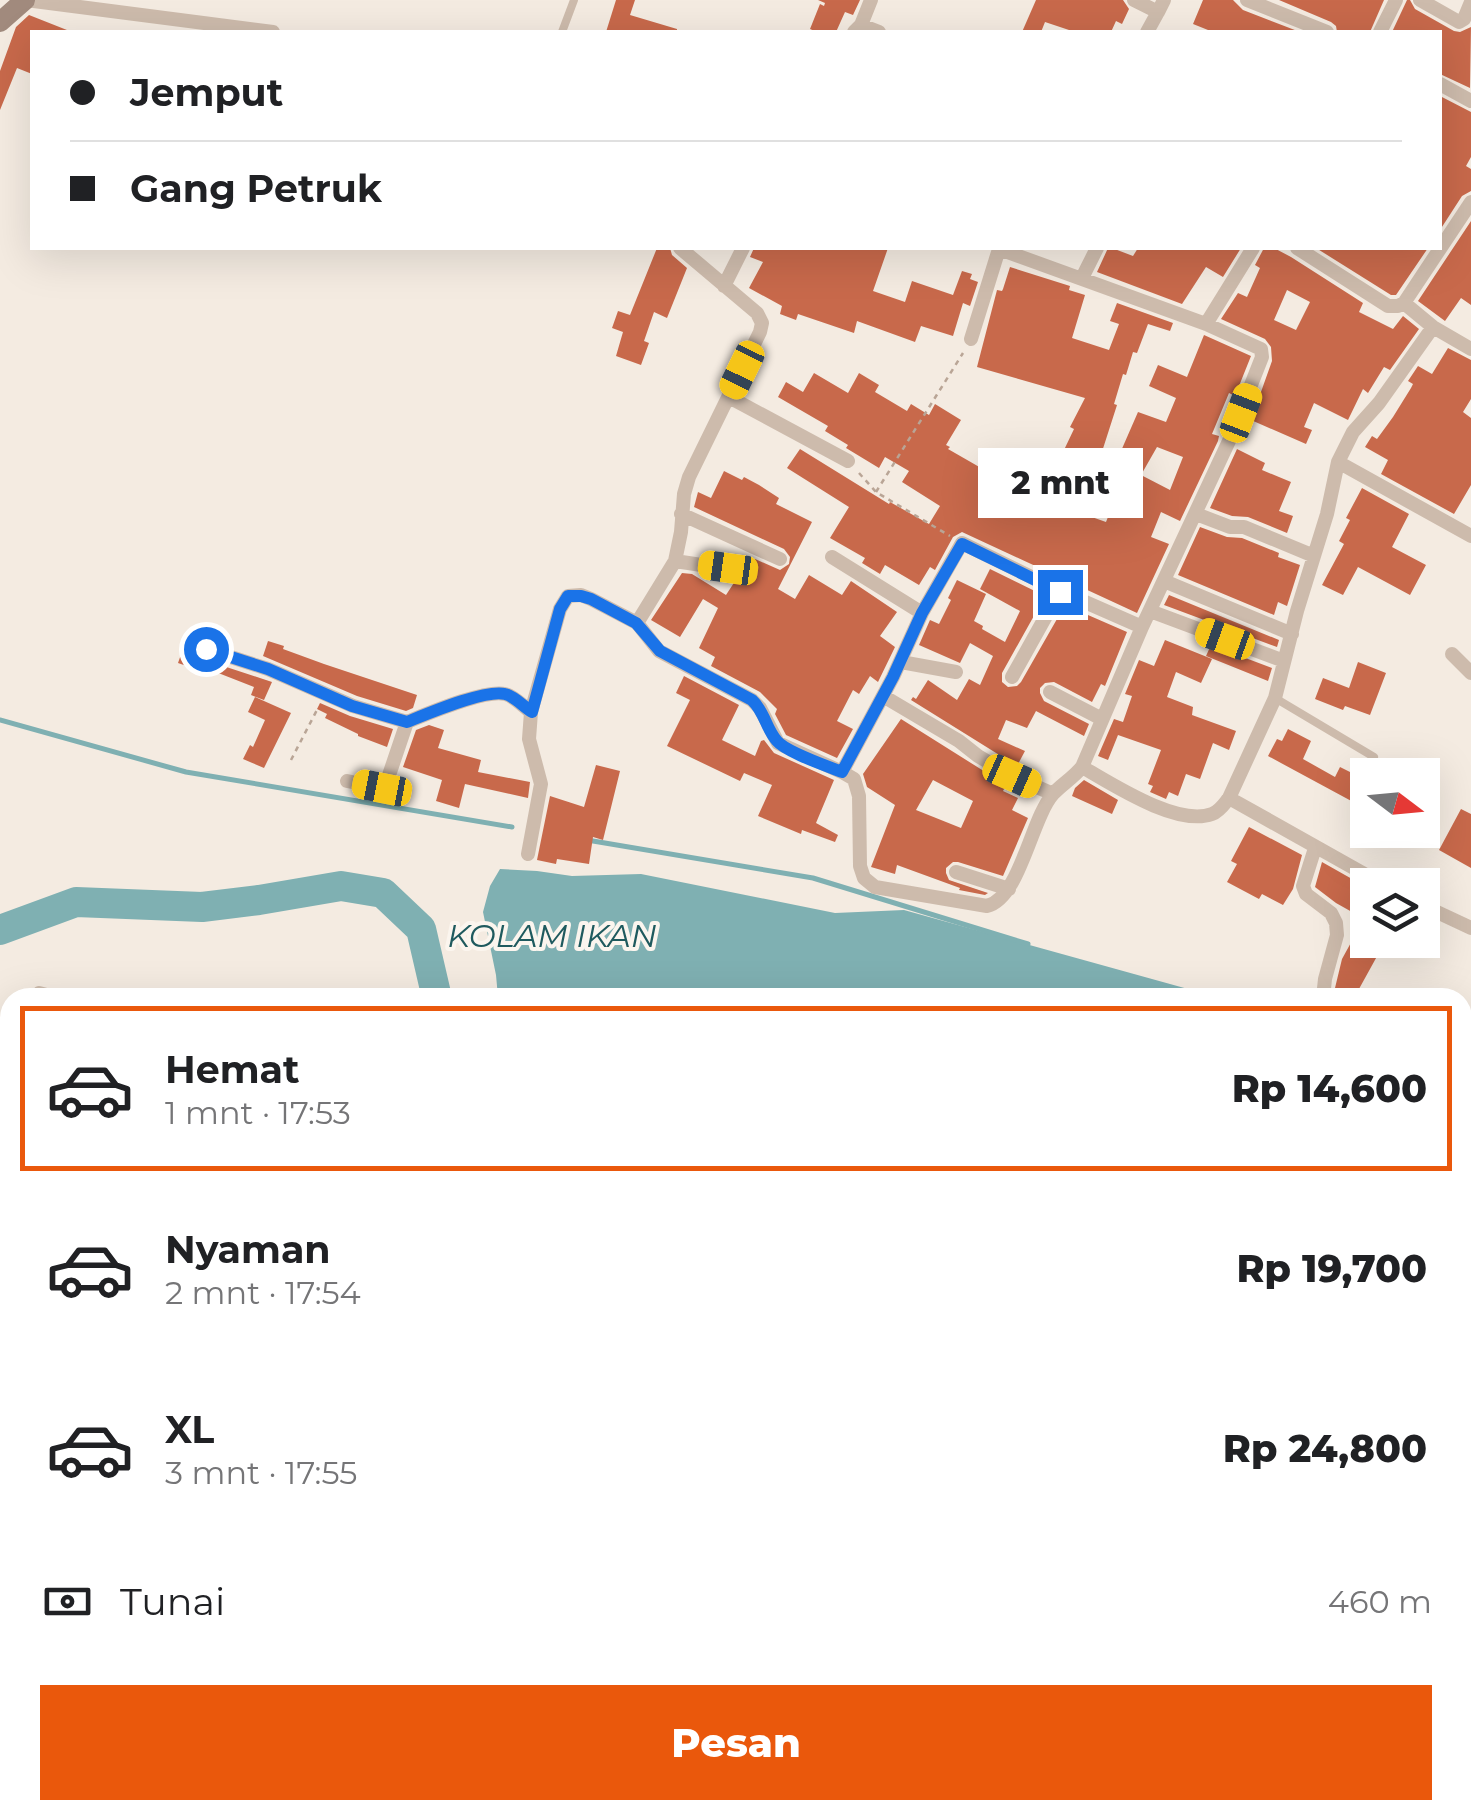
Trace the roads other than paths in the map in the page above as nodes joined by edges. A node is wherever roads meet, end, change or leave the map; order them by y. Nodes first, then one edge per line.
1 (26, 0) edge
2 (574, 0) edge
3 (872, 0) edge
4 (1134, 0) edge
5 (1247, 0) edge
6 (1396, 0) edge
7 (1420, 0) edge
8 (1471, 2) edge
9 (1161, 6) edge
10 (0, 22) edge
11 (858, 29) edge
12 (258, 30) edge
13 (563, 30) edge
14 (1148, 30) edge
15 (1322, 30) edge
16 (1381, 30) edge
17 (1442, 85) edge
18 (1471, 102) edge
19 (1471, 202) edge
20 (1447, 224) edge
21 (682, 250) edge
22 (742, 250) edge
23 (995, 250) edge
24 (1002, 250) edge
25 (1096, 250) edge
26 (1252, 250) edge
27 (1299, 250) edge
28 (1433, 250) edge
29 (1082, 278) junction
30 (724, 286) junction
31 (1404, 303) junction
32 (1206, 324) junction
33 (1433, 327) junction
34 (972, 339) road end
35 (1471, 349) edge
36 (730, 397) junction
37 (848, 460) road end
38 (1338, 462) junction
39 (681, 514) junction
40 (1196, 514) junction
41 (1471, 536) edge
42 (832, 556) dead end
43 (1314, 556) junction
44 (780, 559) dead end
45 (676, 561) junction
46 (728, 568) dead end
47 (1164, 582) junction
48 (1060, 592) junction
49 (1150, 611) junction
50 (922, 613) junction
51 (636, 623) junction
52 (1142, 627) junction
53 (1292, 634) junction
54 (206, 649) dead end
55 (1452, 654) dead end
56 (1284, 661) junction
57 (900, 662) junction
58 (956, 672) dead end
59 (1471, 673) edge
60 (1012, 677) dead end
61 (1050, 692) dead end
62 (883, 696) junction
63 (1275, 698) junction
64 (532, 712) junction
65 (1102, 719) junction
66 (407, 722) junction
67 (1374, 757) dead end
68 (1082, 768) junction
69 (842, 772) junction
70 (347, 781) dead end
71 (1053, 794) junction
72 (1229, 798) junction
73 (1316, 848) junction
74 (528, 854) dead end
75 (1353, 868) edge
76 (956, 872) dead end
77 (1009, 889) junction
78 (1440, 914) edge
79 (1471, 928) edge
80 (1324, 988) edge

1 - 10 street
1 - 12 street
2 - 13 lane
3 - 11 street
4 - 9 street
5 - 15 street
6 - 16 street
7 - 8 street
9 - 14 street
17 - 18 street
19 - 20 street
21 - 30 street
22 - 30 street
23 - 34 street
24 - 29 street
25 - 29 street
26 - 32 street
27 - 31 street
28 - 31 street
29 - 32 street
30 - 36 street
31 - 33 street
32 - 40 street
33 - 35 street
33 - 38 street
36 - 37 street
36 - 39 street
38 - 41 street
38 - 43 street
39 - 44 street
39 - 45 street
40 - 43 street
40 - 47 street
42 - 50 street
43 - 53 street
45 - 46 street
45 - 51 street
47 - 49 street
47 - 53 street
48 - 50 street
48 - 52 street
48 - 60 street
49 - 52 street
49 - 56 street
50 - 57 street
51 - 64 street
51 - 69 street
52 - 65 street
53 - 56 street
54 - 66 street
55 - 59 street
56 - 63 street
57 - 58 street
57 - 62 street
61 - 65 street
62 - 69 street
62 - 71 street
63 - 67 lane
63 - 72 street
64 - 66 street
64 - 74 street
65 - 68 street
66 - 70 street
68 - 71 street
68 - 72 street
69 - 77 street
71 - 77 street
72 - 73 street
73 - 75 street
73 - 80 street
76 - 77 street
78 - 79 street

